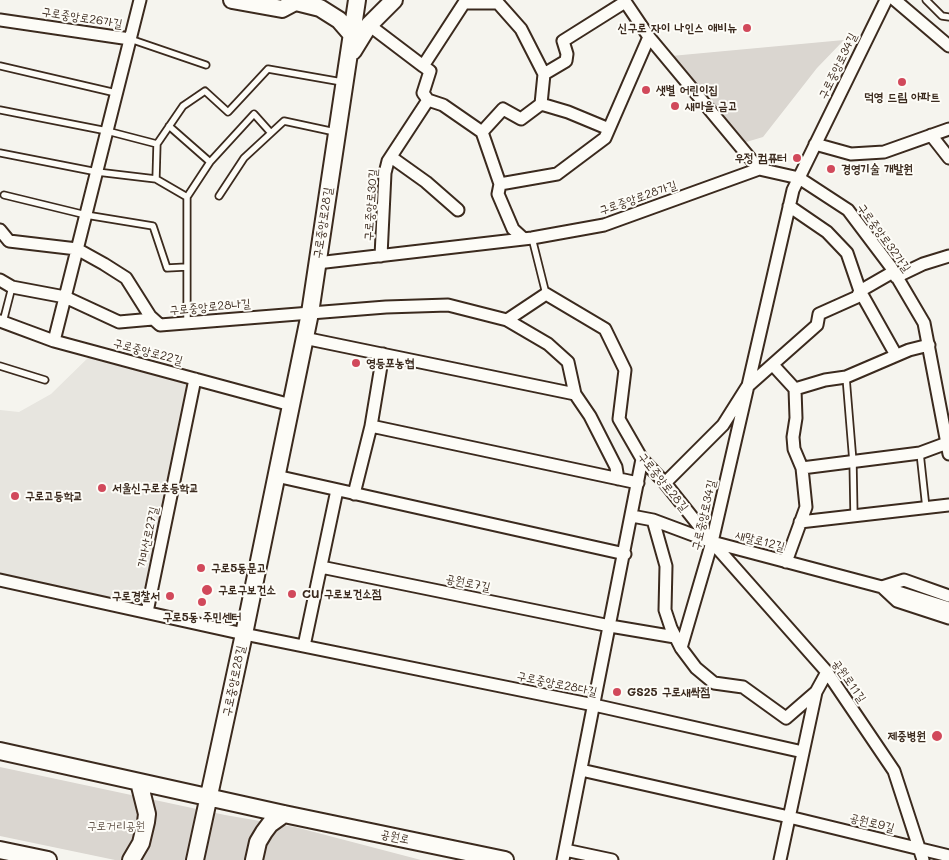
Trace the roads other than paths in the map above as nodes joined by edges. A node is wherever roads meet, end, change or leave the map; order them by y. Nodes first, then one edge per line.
1 (140, 0) edge
2 (232, 0) edge
3 (357, 0) edge
4 (394, 0) edge
5 (886, 0) edge
6 (895, 0) edge
7 (926, 0) edge
8 (298, 1) edge
9 (464, 1) edge
10 (624, 1) edge
11 (949, 17) edge
12 (0, 20) edge
13 (369, 25) junction
14 (352, 36) junction
15 (649, 37) junction
16 (130, 40) junction
17 (949, 46) edge
18 (349, 60) junction
19 (206, 65) dead end
20 (0, 66) edge
21 (423, 66) junction
22 (544, 74) junction
23 (345, 82) junction
24 (116, 93) junction
25 (428, 100) junction
26 (541, 104) junction
27 (0, 110) edge
28 (169, 126) junction
29 (609, 129) junction
30 (949, 129) edge
31 (107, 131) junction
32 (482, 132) junction
33 (271, 133) junction
34 (337, 133) junction
35 (931, 135) junction
36 (157, 144) junction
37 (816, 144) junction
38 (0, 153) edge
39 (391, 157) junction
40 (949, 158) edge
41 (210, 162) junction
42 (759, 169) junction
43 (97, 172) junction
44 (799, 178) junction
45 (156, 179) junction
46 (500, 184) junction
47 (4, 195) dead end
48 (219, 196) dead end
49 (187, 197) junction
50 (790, 206) junction
51 (458, 210) dead end
52 (86, 215) junction
53 (0, 230) edge
54 (528, 239) junction
55 (77, 249) junction
56 (381, 256) junction
57 (949, 256) edge
58 (317, 263) junction
59 (186, 267) junction
60 (895, 274) junction
61 (0, 280) edge
62 (12, 287) junction
63 (860, 291) junction
64 (546, 294) junction
65 (65, 297) junction
66 (310, 313) junction
67 (153, 319) junction
68 (507, 320) junction
69 (1, 321) edge
70 (187, 322) junction
71 (304, 338) junction
72 (54, 341) junction
73 (930, 345) junction
74 (383, 354) junction
75 (896, 355) junction
76 (773, 365) junction
77 (0, 366) edge
78 (846, 376) junction
79 (195, 379) junction
80 (45, 380) dead end
81 (747, 387) junction
82 (796, 389) junction
83 (944, 393) edge
84 (575, 394) junction
85 (291, 405) junction
86 (371, 426) junction
87 (948, 448) edge
88 (920, 453) junction
89 (642, 459) junction
90 (852, 462) junction
91 (802, 468) junction
92 (276, 476) junction
93 (618, 479) junction
94 (665, 482) junction
95 (638, 483) junction
96 (338, 490) junction
97 (354, 494) junction
98 (949, 505) edge
99 (926, 508) junction
100 (632, 516) junction
101 (854, 516) junction
102 (653, 520) junction
103 (800, 522) junction
104 (712, 542) junction
105 (625, 554) junction
106 (786, 562) junction
107 (321, 567) junction
108 (0, 580) edge
109 (882, 587) junction
110 (949, 596) edge
111 (949, 608) edge
112 (147, 612) junction
113 (949, 618) edge
114 (610, 626) junction
115 (244, 634) junction
116 (675, 637) junction
117 (304, 646) junction
118 (682, 648) junction
119 (827, 672) junction
120 (816, 692) junction
121 (594, 705) junction
122 (0, 751) edge
123 (804, 752) junction
124 (581, 770) junction
125 (139, 782) junction
126 (208, 796) junction
127 (284, 814) junction
128 (789, 817) junction
129 (0, 850) edge
130 (564, 855) edge
131 (922, 855) edge
132 (949, 856) edge
133 (48, 860) edge
134 (131, 860) edge
135 (195, 860) edge
136 (254, 860) edge
137 (505, 860) edge
138 (612, 860) edge
139 (780, 860) edge

1 - 16 street, 구로중앙로26가길
2 - 8 street
3 - 14 street, 구로중앙로28길
4 - 13 street
5 - 37 street, 구로중앙로34길
6 - 17 street
7 - 11 lane
8 - 14 street
9 - 21 street
9 - 22 street
10 - 15 street
10 - 22 street
12 - 16 street, 구로중앙로26가길
13 - 18 street
13 - 21 street
14 - 18 street, 구로중앙로28길
15 - 29 street
15 - 42 street
16 - 19 lane, 구로중앙로26가길
16 - 24 street, 구로중앙로26가길
18 - 23 street, 구로중앙로28길
20 - 24 lane
21 - 25 street
22 - 26 street
23 - 28 lane
23 - 34 street, 구로중앙로28길
24 - 31 street, 구로중앙로26가길
25 - 32 street
25 - 39 street, 구로중앙로30길
26 - 29 street
26 - 32 street
27 - 31 lane
28 - 36 lane
28 - 41 lane
29 - 46 street
30 - 35 street
31 - 36 lane
31 - 43 street, 구로중앙로26가길
32 - 46 street
33 - 34 lane
33 - 41 lane
33 - 48 lane
34 - 58 street, 구로중앙로28길
35 - 37 street
35 - 40 street
36 - 45 lane
37 - 44 street, 구로중앙로34길
38 - 43 lane
39 - 51 street, 구로중앙로30길
39 - 56 street, 구로중앙로30길
41 - 49 lane
42 - 44 street, 구로중앙로32가길
42 - 54 street, 구로중앙로28가길
43 - 45 lane
43 - 52 street, 구로중앙로26가길
44 - 50 street, 구로중앙로34길
44 - 60 street, 구로중앙로32가길
45 - 49 lane
46 - 54 street
47 - 52 lane
49 - 59 lane
50 - 63 street
50 - 81 street, 구로중앙로34길
52 - 55 street, 구로중앙로26가길
52 - 59 lane
53 - 55 street, 구로중앙로28나길
54 - 56 street, 구로중앙로28가길
54 - 64 lane
55 - 65 street, 구로중앙로26가길
55 - 67 street, 구로중앙로28나길
56 - 58 street, 구로중앙로28가길
57 - 60 street, 구로중앙로34길
58 - 66 street, 구로중앙로28길
59 - 70 lane
60 - 63 street, 구로중앙로34길
60 - 73 street, 구로중앙로32가길
61 - 62 street
62 - 65 street
62 - 69 lane
63 - 75 street
63 - 76 street, 구로중앙로34길
64 - 68 street
64 - 89 street, 구로중앙로28길
65 - 67 street
65 - 72 street, 구로중앙로26가길
66 - 68 street
66 - 70 street, 구로중앙로28나길
66 - 71 street, 구로중앙로28길
67 - 70 street, 구로중앙로28나길
68 - 84 street
69 - 72 street, 구로중앙로22길
71 - 74 street
71 - 85 street, 구로중앙로28길
72 - 79 street, 구로중앙로22길
73 - 75 street
73 - 83 street, 구로중앙로32가길
74 - 84 street
74 - 86 street
75 - 78 street
76 - 81 street, 구로중앙로34길
76 - 82 street
77 - 80 lane
78 - 82 street
78 - 90 lane
79 - 85 street, 구로중앙로22길
79 - 112 street, 가마산로27길
81 - 94 street, 구로중앙로34길
81 - 104 street, 구로중앙로34길
82 - 91 street
83 - 87 street, 구로중앙로32가길
84 - 93 street
85 - 92 street, 구로중앙로28길
86 - 93 street
86 - 97 street
87 - 88 street
88 - 90 street
88 - 99 lane
89 - 94 street, 구로중앙로28길
89 - 95 street
90 - 91 street
90 - 101 lane
91 - 103 street
92 - 96 street
92 - 115 street, 구로중앙로28길
93 - 95 street
94 - 104 street, 구로중앙로28길
95 - 100 street
96 - 97 street
96 - 107 street
97 - 105 street
98 - 99 street
99 - 101 street
100 - 102 street, 새말로12길
100 - 105 street
101 - 103 street
102 - 104 street, 새말로12길
102 - 116 street
103 - 106 street
104 - 106 street, 새말로12길
104 - 118 street, 구로중앙로34길
104 - 119 street, 공원로11길
105 - 114 street
106 - 109 street, 새말로12길
107 - 114 street, 공원로7길
107 - 117 street
108 - 112 street
109 - 110 street, 새말로12길
109 - 111 street, 새말로12길
109 - 113 street, 새말로12길
112 - 115 street
114 - 116 street, 공원로7길
114 - 121 street
115 - 117 street, 구로중앙로28다길
115 - 126 street, 구로중앙로28길
116 - 118 street
117 - 121 street, 구로중앙로28다길
118 - 120 street
119 - 120 street
119 - 131 street, 공원로11길
120 - 123 street
121 - 123 street, 구로중앙로28다길
121 - 124 street
122 - 125 street, 공원로
123 - 128 street
124 - 128 street
124 - 130 street
125 - 126 street, 공원로
125 - 134 street
126 - 127 street, 공원로
126 - 135 street, 구로중앙로28길
127 - 136 street
127 - 137 street, 공원로
128 - 131 street, 공원로9길
128 - 139 street
129 - 133 street
130 - 138 street
131 - 132 street, 공원로9길

